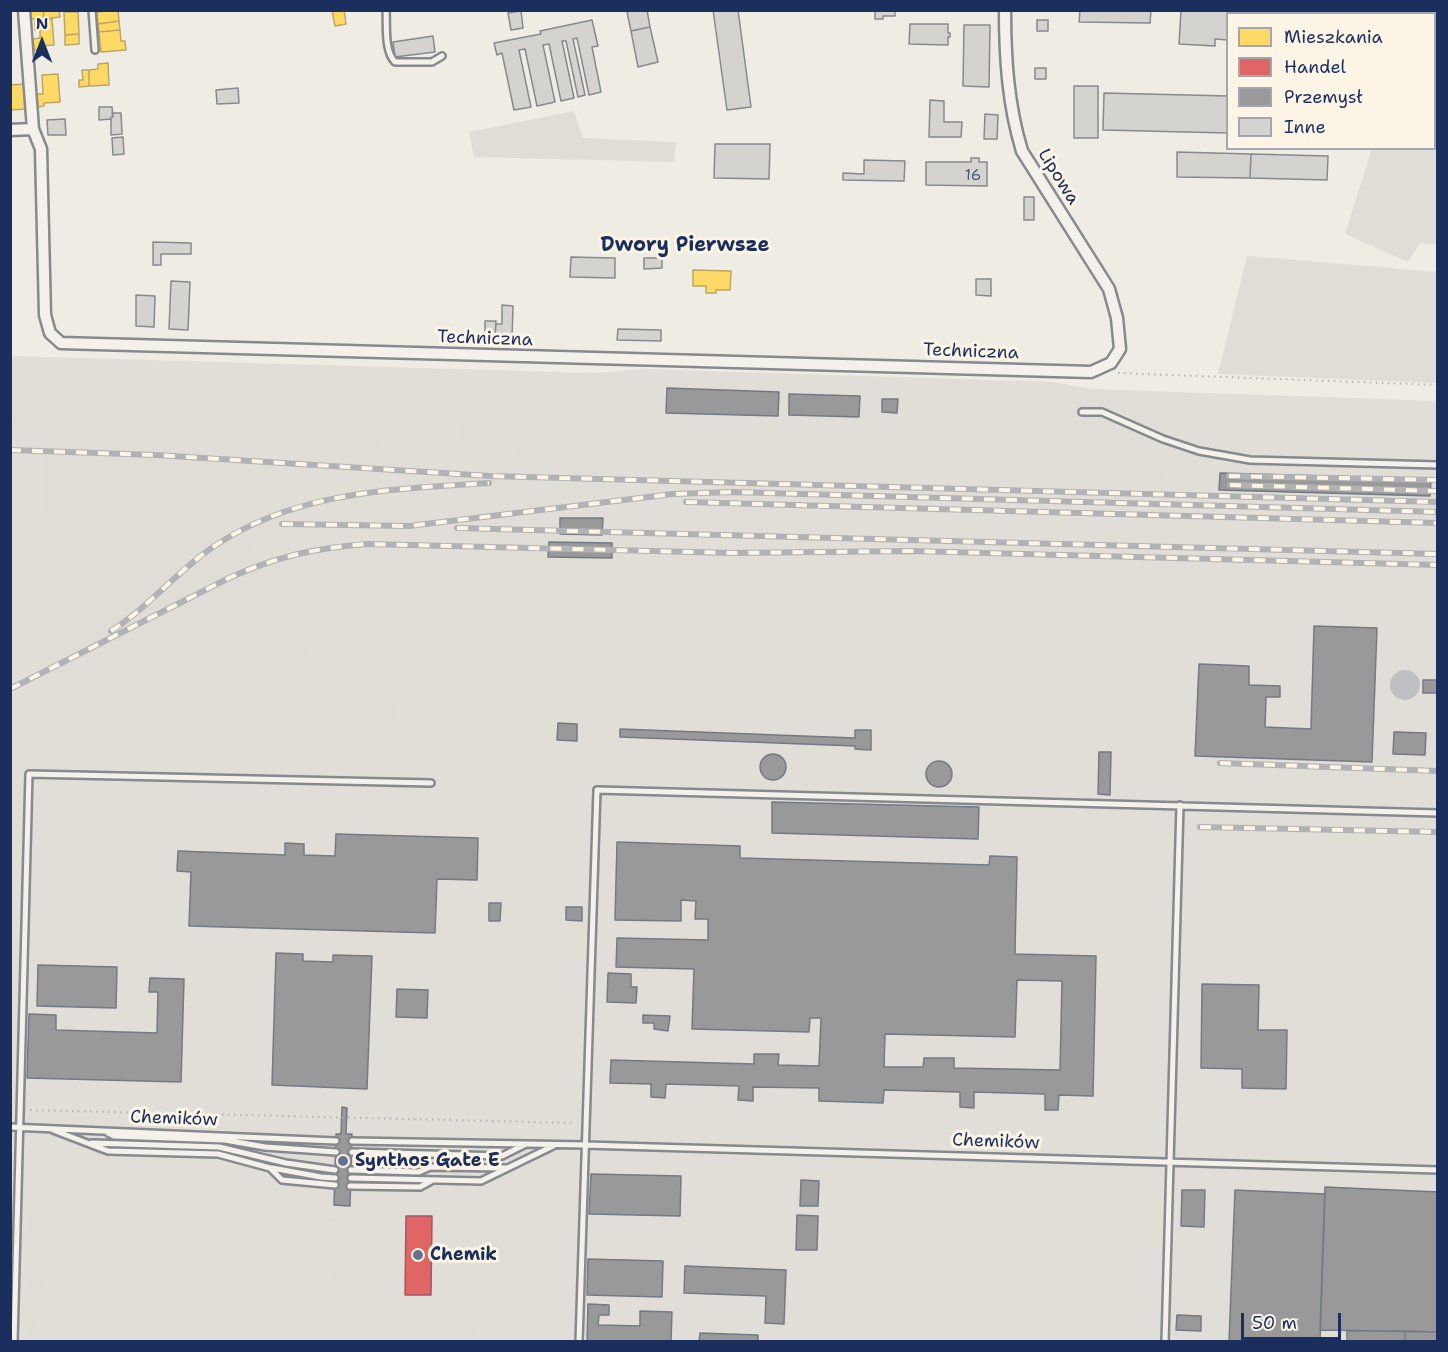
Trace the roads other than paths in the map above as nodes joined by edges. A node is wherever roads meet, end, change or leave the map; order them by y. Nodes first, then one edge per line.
1 (24, 10) edge
2 (92, 10) edge
3 (386, 10) edge
4 (1005, 10) edge
5 (95, 50) dead end
6 (442, 56) dead end
7 (33, 129) junction
8 (10, 130) edge
9 (1120, 349) joint
10 (1082, 412) dead end
11 (1437, 465) edge
12 (431, 783) dead end
13 (1180, 805) junction
14 (1437, 813) edge
15 (10, 1127) edge
16 (20, 1128) junction
17 (49, 1129) junction
18 (102, 1131) junction
19 (336, 1141) dead end
20 (352, 1141) dead end
21 (87, 1143) junction
22 (525, 1144) junction
23 (554, 1145) junction
24 (585, 1145) junction
25 (336, 1152) dead end
26 (351, 1152) dead end
27 (1170, 1161) junction
28 (270, 1167) junction
29 (510, 1168) junction
30 (335, 1170) dead end
31 (351, 1170) dead end
32 (1437, 1170) edge
33 (335, 1178) dead end
34 (351, 1178) dead end
35 (433, 1180) junction
36 (334, 1185) dead end
37 (351, 1185) dead end
38 (14, 1341) edge
39 (579, 1341) edge
40 (1164, 1341) edge

1 - 7 street, Techniczna
2 - 5 lane
3 - 6 lane
4 - 9 street, Lipowa
7 - 8 street
7 - 9 street, Techniczna
10 - 11 lane
12 - 16 lane
13 - 14 lane
13 - 24 lane
13 - 27 lane
15 - 16 lane, Chemików
16 - 17 lane, Chemików
16 - 38 lane
17 - 18 lane, Chemików
17 - 21 lane
18 - 19 lane, Chemików
18 - 25 lane
20 - 22 lane, Chemików
21 - 28 lane
21 - 30 lane
22 - 23 lane, Chemików
22 - 26 lane
23 - 24 lane, Chemików
23 - 29 lane, Chemików
24 - 27 lane, Chemików
24 - 39 lane
27 - 32 lane, Chemików
27 - 40 lane
28 - 33 lane
28 - 36 lane
29 - 31 lane
29 - 35 lane, Chemików
34 - 35 lane
35 - 37 lane

